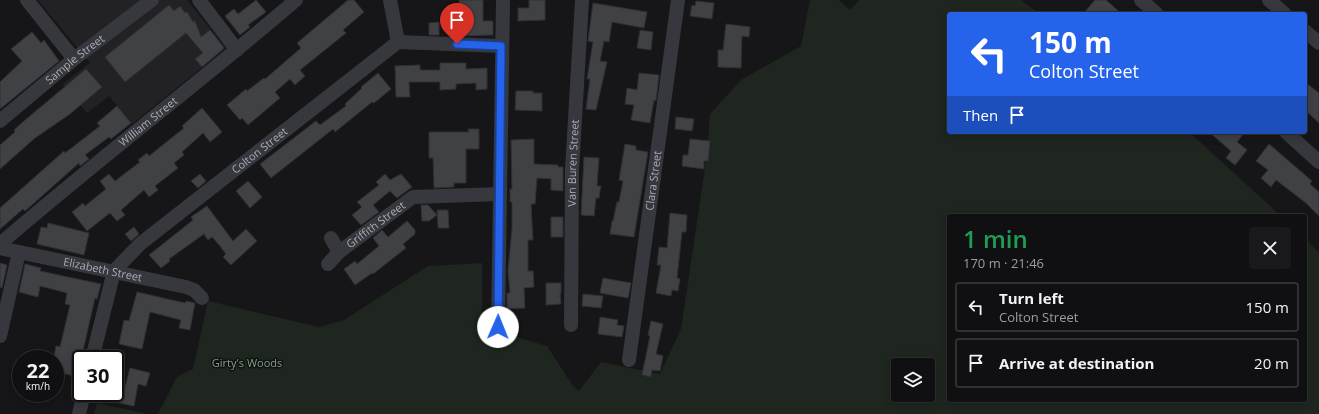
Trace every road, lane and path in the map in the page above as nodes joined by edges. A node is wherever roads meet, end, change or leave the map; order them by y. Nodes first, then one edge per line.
1 (27, 0) edge
2 (152, 0) edge
3 (199, 0) edge
4 (296, 0) edge
5 (390, 0) edge
6 (503, 0) edge
7 (582, 0) edge
8 (678, 0) edge
9 (1141, 0) edge
10 (1269, 0) edge
11 (1155, 12) edge
12 (1284, 12) edge
13 (1307, 33) edge
14 (398, 42) junction
15 (1319, 43) edge
16 (501, 46) junction
17 (237, 50) junction
18 (74, 59) junction
19 (0, 122) edge
20 (1288, 134) edge
21 (1319, 162) edge
22 (500, 194) junction
23 (331, 238) dead end
24 (0, 244) edge
25 (0, 248) edge
26 (19, 252) junction
27 (338, 252) junction
28 (328, 264) dead end
29 (114, 271) junction
30 (202, 298) dead end
31 (571, 325) dead end
32 (498, 327) dead end
33 (0, 336) edge
34 (94, 350) edge
35 (629, 360) dead end
36 (82, 402) edge
37 (79, 414) edge

1 - 18 street
2 - 18 street, Sample Street
3 - 17 street
4 - 17 street, William Street
5 - 14 street
6 - 16 street
7 - 31 street, Van Buren Street
8 - 35 street, Clara Street
9 - 11 street
10 - 12 street
13 - 15 street
14 - 16 street
14 - 29 street, Colton Street
16 - 22 street
17 - 24 street, William Street
18 - 19 street, Sample Street
20 - 21 street
22 - 27 street, Griffith Street
22 - 32 street
23 - 27 street
25 - 26 street, Elizabeth Street
26 - 29 street, Elizabeth Street
26 - 33 street
27 - 28 street, Griffith Street
29 - 30 street, Elizabeth Street
29 - 34 street, Colton Street
36 - 37 street

